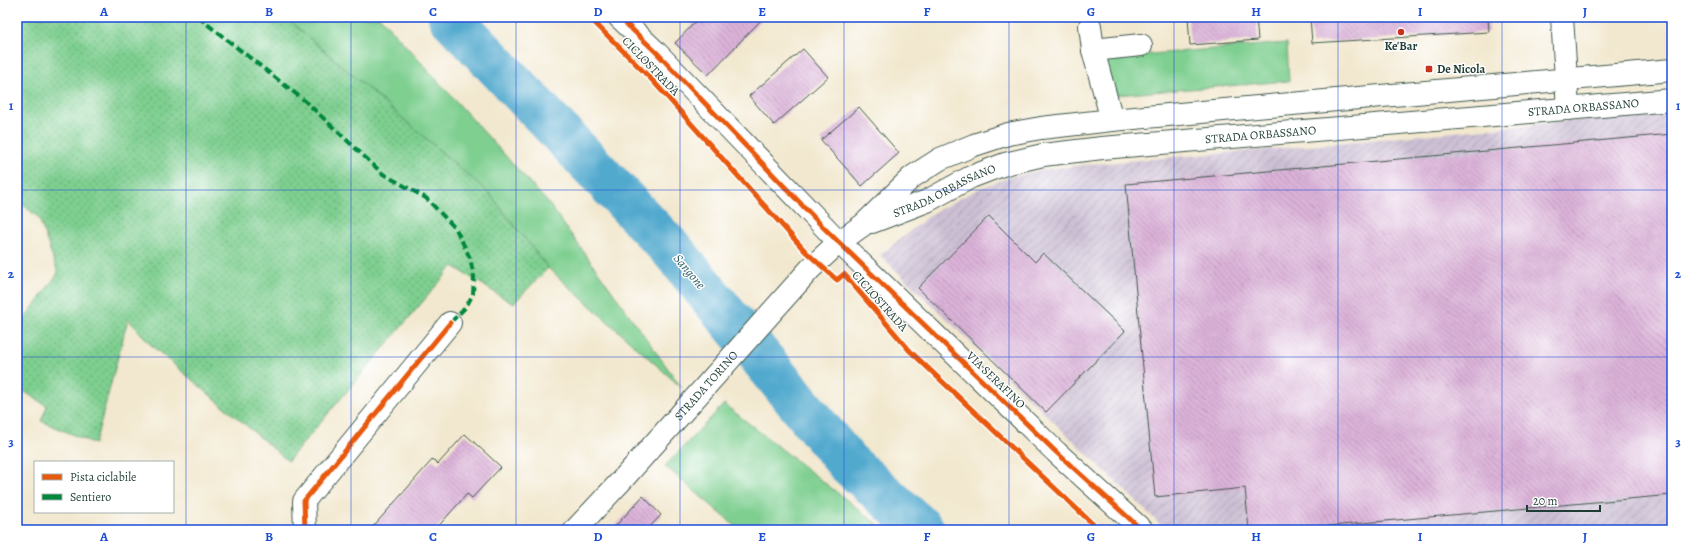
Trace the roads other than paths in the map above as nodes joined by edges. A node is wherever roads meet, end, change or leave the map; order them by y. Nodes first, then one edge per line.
1 (619, 17) edge
2 (1562, 17) edge
3 (1090, 26) dead end
4 (1141, 45) dead end
5 (1093, 50) junction
6 (1672, 70) edge
7 (1565, 80) junction
8 (1672, 100) edge
9 (1568, 109) junction
10 (1112, 120) junction
11 (863, 225) junction
12 (839, 242) junction
13 (450, 323) dead end
14 (305, 530) edge
15 (575, 530) edge
16 (1142, 530) edge

1 - 12 main road, VIA SERAFINO
2 - 7 main road
3 - 5 main road
4 - 5 main road
5 - 10 main road
6 - 7 main road, STRADA ORBASSANO
7 - 9 main road
7 - 10 main road, STRADA ORBASSANO
8 - 9 main road, STRADA ORBASSANO
9 - 11 main road, STRADA ORBASSANO
10 - 11 main road, STRADA ORBASSANO
11 - 12 main road, STRADA ORBASSANO
12 - 15 main road, STRADA TORINO
12 - 16 main road, VIA SERAFINO
13 - 14 main road

